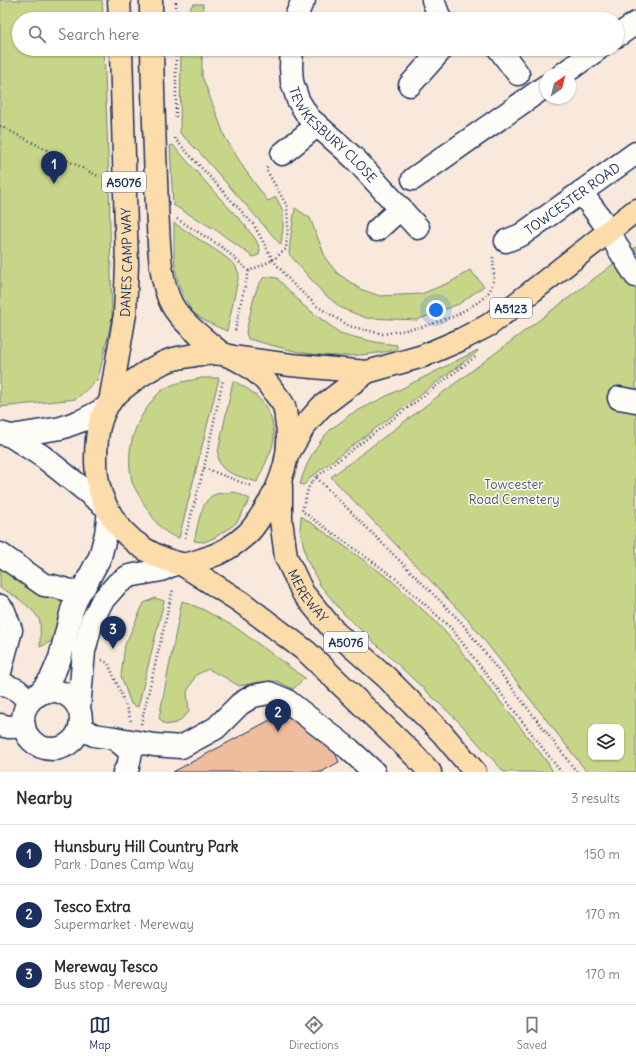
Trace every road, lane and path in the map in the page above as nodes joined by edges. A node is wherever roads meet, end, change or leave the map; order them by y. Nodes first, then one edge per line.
1 (119, 0) edge
2 (151, 0) edge
3 (176, 0) edge
4 (304, 0) edge
5 (433, 0) edge
6 (120, 12) edge
7 (151, 12) edge
8 (176, 12) edge
9 (298, 12) edge
10 (437, 12) edge
11 (636, 23) edge
12 (624, 31) edge
13 (121, 56) edge
14 (152, 56) edge
15 (176, 56) edge
16 (292, 56) edge
17 (436, 56) edge
18 (504, 56) edge
19 (588, 56) edge
20 (571, 68) edge
21 (518, 74) dead end
22 (410, 85) dead end
23 (540, 90) edge
24 (176, 124) dead end
25 (316, 124) junction
26 (0, 126) edge
27 (175, 132) dead end
28 (636, 153) edge
29 (274, 159) joint
30 (100, 178) dead end
31 (413, 179) dead end
32 (581, 192) junction
33 (401, 208) junction
34 (636, 210) edge
35 (175, 218) dead end
36 (418, 228) dead end
37 (377, 230) dead end
38 (609, 230) junction
39 (506, 241) joint
40 (273, 260) junction
41 (249, 271) junction
42 (636, 276) edge
43 (235, 330) dead end
44 (480, 353) dead end
45 (227, 356) junction
46 (367, 372) junction
47 (223, 379) dead end
48 (108, 405) junction
49 (5, 434) edge
50 (288, 454) junction
51 (204, 468) junction
52 (316, 477) junction
53 (281, 478) junction
54 (251, 486) dead end
55 (107, 509) junction
56 (185, 538) dead end
57 (0, 554) edge
58 (180, 564) junction
59 (173, 589) dead end
60 (79, 593) junction
61 (0, 606) edge
62 (84, 651) junction
63 (0, 672) edge
64 (0, 683) edge
65 (34, 698) junction
66 (79, 719) junction
67 (0, 725) edge
68 (24, 726) junction
69 (114, 738) junction
70 (124, 772) edge
71 (374, 772) edge
72 (430, 772) edge
73 (475, 772) edge
74 (561, 772) edge
75 (577, 772) edge

1 - 6 main road
2 - 7 main road
3 - 8 path
4 - 9 street
5 - 10 street
11 - 12 street
13 - 48 main road, DANES CAMP WAY / A5076
14 - 45 main road, A5076
15 - 24 path
16 - 25 street, TEWKESBURY CLOSE
17 - 22 street
18 - 21 street
19 - 20 street
23 - 31 street
25 - 29 street
25 - 33 street, TEWKESBURY CLOSE
26 - 30 path
27 - 40 path
28 - 32 street, TOWCESTER ROAD
29 - 40 path
32 - 38 street
32 - 39 street, TOWCESTER ROAD
33 - 36 street, TEWKESBURY CLOSE
33 - 37 street
34 - 38 main road, A5123
35 - 41 path
38 - 42 street
38 - 46 main road, A5123
39 - 40 path
40 - 41 path
41 - 43 path
44 - 52 path
45 - 46 main road, A5123
45 - 48 main road
45 - 50 main road
46 - 50 main road, A5123
47 - 51 path
48 - 49 street
48 - 55 main road
49 - 55 street
50 - 53 main road
51 - 54 path
51 - 56 path
52 - 74 path
52 - 75 path
53 - 58 main road
53 - 73 main road, MEREWAY / A5076
55 - 58 main road
55 - 60 street
57 - 60 street
58 - 62 street
58 - 72 main road, A5076
59 - 62 path
60 - 65 street
61 - 63 street
62 - 66 street
64 - 65 street
65 - 66 street
65 - 68 street
66 - 68 street
66 - 69 street
67 - 68 street
69 - 70 street
69 - 71 street

